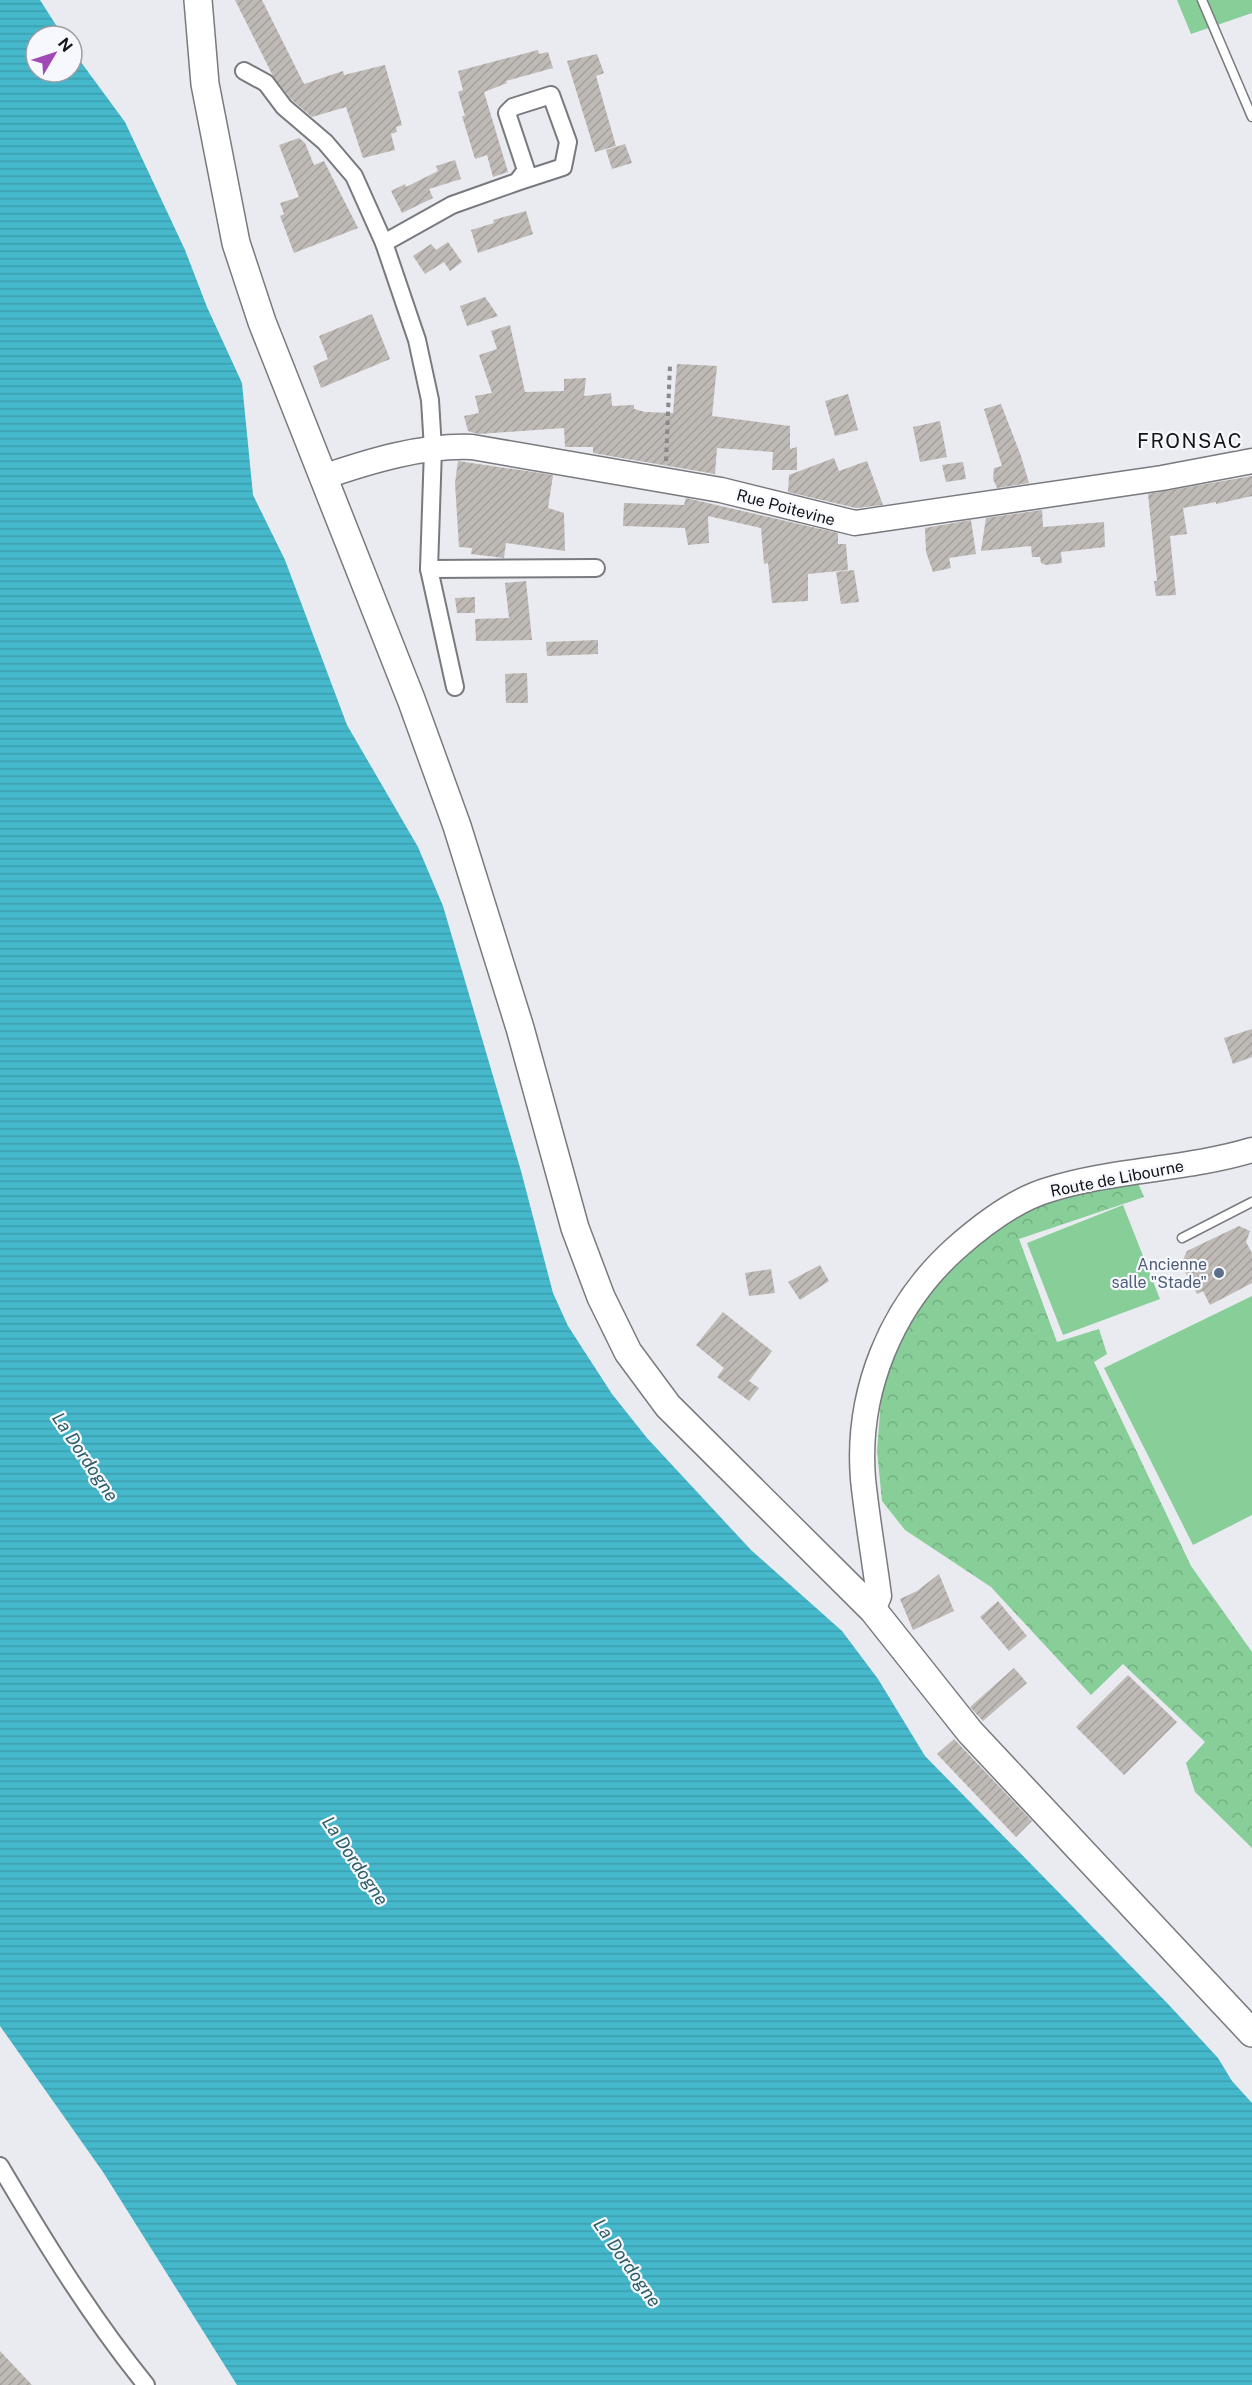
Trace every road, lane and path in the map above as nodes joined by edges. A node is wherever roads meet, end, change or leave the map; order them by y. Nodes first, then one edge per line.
1 (198, 0) edge
2 (1202, 0) edge
3 (244, 71) dead end
4 (1252, 117) edge
5 (517, 182) junction
6 (384, 243) junction
7 (670, 365) dead end
8 (433, 449) junction
9 (1252, 461) edge
10 (323, 477) junction
11 (665, 480) junction
12 (596, 568) dead end
13 (429, 569) junction
14 (455, 687) dead end
15 (1252, 1150) edge
16 (1251, 1206) edge
17 (1182, 1238) dead end
18 (873, 1610) junction
19 (1252, 2033) edge
20 (0, 2166) edge
21 (146, 2385) edge

1 - 10 main road
2 - 4 lane
3 - 6 street
5 - 5 street
5 - 6 street
6 - 8 street
7 - 11 path
8 - 10 street, Rue Poitevine
8 - 11 street, Rue Poitevine
8 - 13 street
9 - 11 street, Rue Poitevine
10 - 18 main road
12 - 13 street
13 - 14 street
15 - 18 street, Route de Libourne
16 - 17 lane
18 - 19 main road
20 - 21 street

